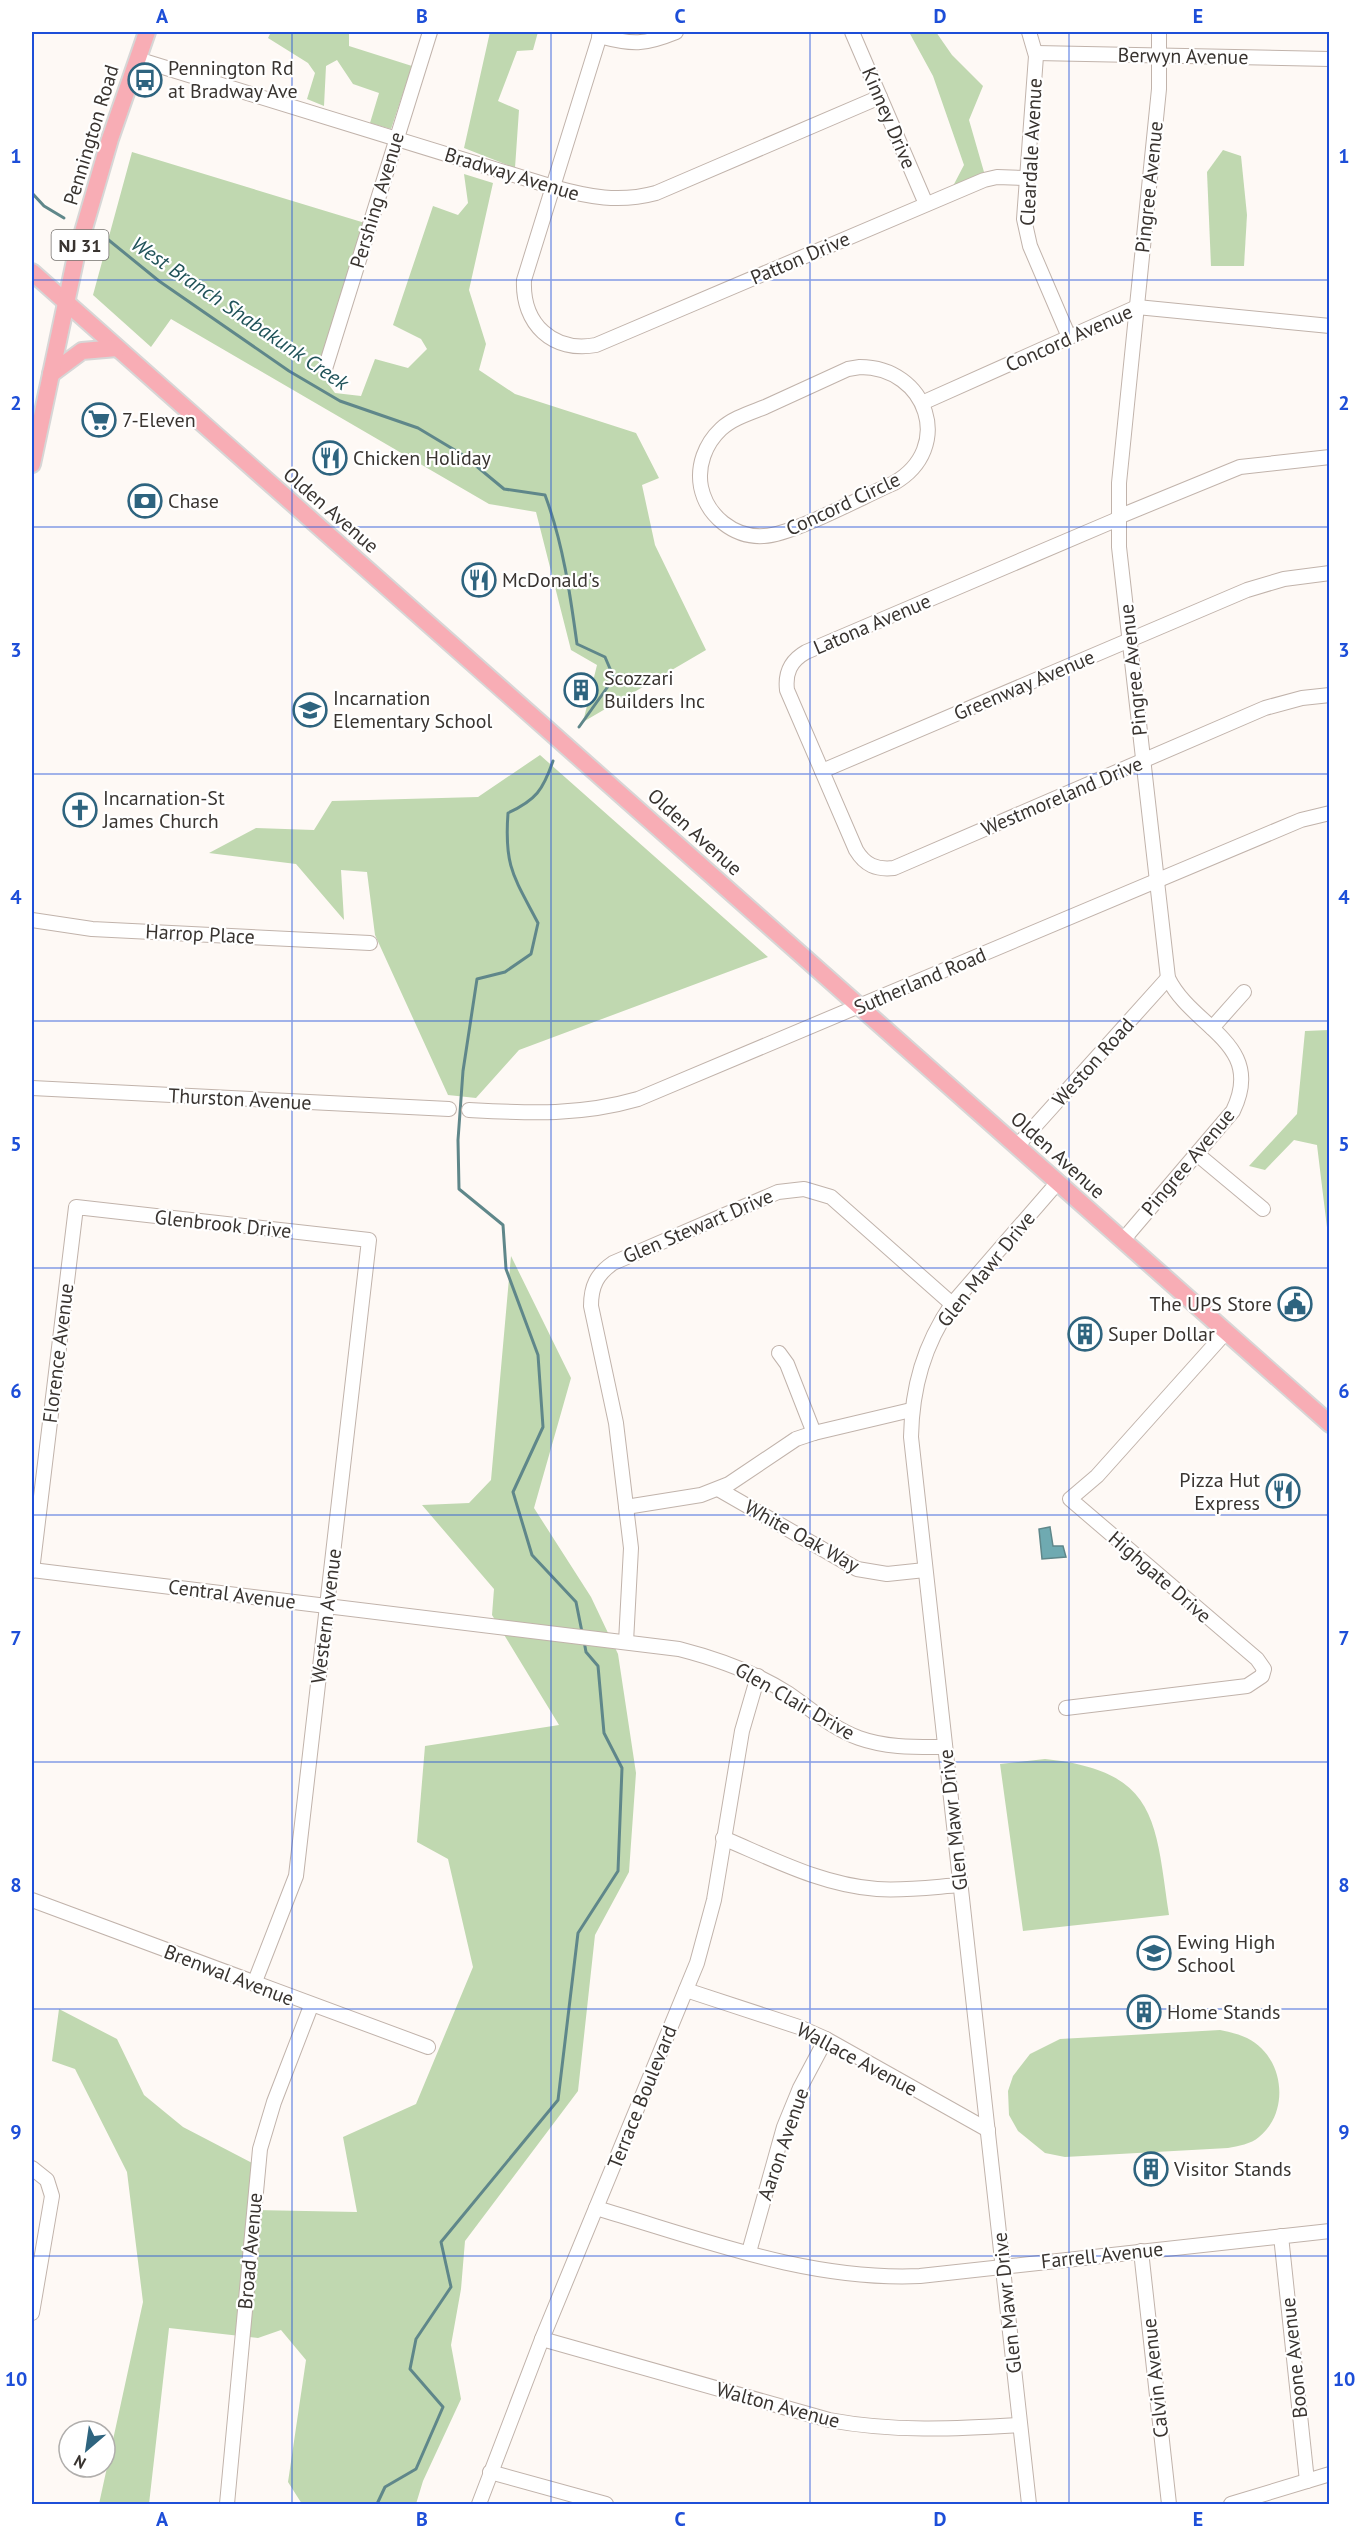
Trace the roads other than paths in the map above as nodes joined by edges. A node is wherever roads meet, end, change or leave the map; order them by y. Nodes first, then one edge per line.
1 (147, 32) edge
2 (430, 32) edge
3 (676, 32) edge
4 (852, 32) edge
5 (1029, 32) edge
6 (1159, 32) edge
7 (600, 34) edge
8 (1036, 53) junction
9 (1160, 56) junction
10 (137, 59) junction
11 (1329, 59) edge
12 (880, 97) junction
13 (396, 139) junction
14 (1026, 178) junction
15 (553, 187) junction
16 (926, 204) junction
17 (32, 272) edge
18 (66, 303) junction
19 (1137, 307) junction
20 (1329, 326) edge
21 (1069, 337) junction
22 (117, 348) junction
23 (325, 369) dead end
24 (51, 374) junction
25 (922, 403) junction
26 (34, 435) edge
27 (1329, 457) edge
28 (32, 464) edge
29 (1118, 518) junction
30 (1329, 573) edge
31 (1129, 640) junction
32 (1329, 695) edge
33 (1143, 761) junction
34 (822, 771) junction
35 (1329, 813) edge
36 (863, 860) joint
37 (1156, 882) junction
38 (32, 920) edge
39 (370, 943) dead end
40 (1168, 978) junction
41 (1244, 992) dead end
42 (860, 1007) junction
43 (1212, 1028) junction
44 (32, 1088) edge
45 (448, 1109) dead end
46 (469, 1110) dead end
47 (1017, 1146) junction
48 (1197, 1154) junction
49 (1058, 1182) junction
50 (76, 1207) joint
51 (1263, 1209) dead end
52 (369, 1240) joint
53 (1123, 1240) junction
54 (952, 1304) junction
55 (1225, 1333) junction
56 (778, 1353) dead end
57 (911, 1410) junction
58 (1329, 1424) edge
59 (814, 1432) junction
60 (718, 1489) junction
61 (626, 1507) junction
62 (32, 1570) edge
63 (925, 1570) junction
64 (327, 1605) junction
65 (581, 1636) joint
66 (626, 1642) junction
67 (758, 1676) junction
68 (1066, 1708) dead end
69 (945, 1747) junction
70 (723, 1838) junction
71 (960, 1885) junction
72 (32, 1900) edge
73 (254, 1984) junction
74 (686, 1990) junction
75 (311, 2006) junction
76 (826, 2039) junction
77 (428, 2047) dead end
78 (988, 2130) junction
79 (35, 2170) edge
80 (596, 2208) junction
81 (1329, 2231) edge
82 (1281, 2236) junction
83 (1141, 2251) junction
84 (749, 2252) junction
85 (1003, 2267) junction
86 (32, 2313) edge
87 (542, 2339) junction
88 (1020, 2425) junction
89 (490, 2472) junction
90 (1329, 2474) edge
91 (1307, 2481) junction
92 (227, 2505) edge
93 (479, 2505) edge
94 (606, 2505) edge
95 (1029, 2505) edge
96 (1169, 2505) edge
97 (1231, 2505) edge

1 - 10 main road, Pennington Road / NJ 31
2 - 13 street, Pershing Avenue
3 - 7 street
4 - 12 street, Kinney Drive
5 - 8 street, Cleardale Avenue
6 - 9 street, Pingree Avenue
7 - 15 street
8 - 9 street, Berwyn Avenue
8 - 14 street, Cleardale Avenue
9 - 11 street, Berwyn Avenue
9 - 19 street, Pingree Avenue
10 - 13 street, Bradway Avenue
10 - 18 main road, Pennington Road / NJ 31
12 - 15 street, Bradway Avenue
12 - 16 street, Kinney Drive
13 - 15 street, Bradway Avenue
13 - 23 street, Pershing Avenue
14 - 16 street, Patton Drive
14 - 21 street, Cleardale Avenue
15 - 16 street, Patton Drive
17 - 18 main road, Olden Avenue
18 - 22 main road, Olden Avenue
18 - 24 main road, Pennington Road / NJ 31
19 - 20 street, Concord Avenue
19 - 21 street, Concord Avenue
19 - 29 street, Pingree Avenue
21 - 25 street, Concord Avenue
22 - 24 main road
22 - 42 main road, Olden Avenue
24 - 26 main road, Pennington Road / NJ 31
25 - 25 street, Concord Circle
26 - 28 main road, Pennington Road / NJ 31
27 - 29 street, Latona Avenue
29 - 31 street, Pingree Avenue
29 - 34 street, Latona Avenue
30 - 31 street, Greenway Avenue
31 - 33 street, Pingree Avenue
31 - 34 street, Greenway Avenue
32 - 33 street, Westmoreland Drive
33 - 36 street, Westmoreland Drive
33 - 37 street, Pingree Avenue
34 - 36 street, Latona Avenue
35 - 37 street, Sutherland Road
37 - 40 street, Pingree Avenue
37 - 42 street, Sutherland Road
38 - 39 street, Harrop Place
40 - 43 street, Pingree Avenue
40 - 47 street, Weston Road
41 - 43 street
42 - 46 street, Sutherland Road
42 - 47 main road, Olden Avenue
43 - 48 street, Pingree Avenue
44 - 45 street, Thurston Avenue
47 - 49 main road, Olden Avenue
48 - 51 street
48 - 53 street, Pingree Avenue
49 - 53 main road, Olden Avenue
49 - 54 street, Glen Mawr Drive
50 - 52 street, Glenbrook Drive
50 - 62 street, Florence Avenue
52 - 64 street, Western Avenue
53 - 55 main road, Olden Avenue
54 - 57 street, Glen Mawr Drive
54 - 61 street, Glen Stewart Drive
55 - 58 main road, Olden Avenue
55 - 68 street, Highgate Drive
56 - 59 street
57 - 59 street
57 - 63 street, Glen Mawr Drive
59 - 60 street
60 - 61 street
60 - 63 street, White Oak Way
61 - 66 street, Glen Stewart Drive
62 - 64 street, Central Avenue
63 - 69 street, Glen Mawr Drive
64 - 65 street, Central Avenue
64 - 73 street, Western Avenue
65 - 66 street, Glen Clair Drive
66 - 67 street, Glen Clair Drive
67 - 69 street, Glen Clair Drive
67 - 70 street, Terrace Boulevard
69 - 71 street, Glen Mawr Drive
70 - 71 street
70 - 74 street, Terrace Boulevard
71 - 78 street, Glen Mawr Drive
72 - 73 street, Brenwal Avenue
73 - 75 street, Brenwal Avenue
74 - 76 street, Wallace Avenue
74 - 80 street, Terrace Boulevard
75 - 77 street, Brenwal Avenue
75 - 92 street, Broad Avenue
76 - 78 street, Wallace Avenue
76 - 84 street, Aaron Avenue
78 - 85 street, Glen Mawr Drive
79 - 86 street
80 - 84 street, Farrell Avenue
80 - 87 street, Terrace Boulevard
81 - 82 street, Farrell Avenue
82 - 83 street, Farrell Avenue
82 - 91 street, Boone Avenue
83 - 85 street, Farrell Avenue
83 - 96 street, Calvin Avenue
84 - 85 street, Farrell Avenue
85 - 88 street, Glen Mawr Drive
87 - 88 street, Walton Avenue
87 - 89 street, Terrace Boulevard
88 - 95 street, Glen Mawr Drive
89 - 93 street, Terrace Boulevard
89 - 94 street
90 - 91 street
91 - 97 street

